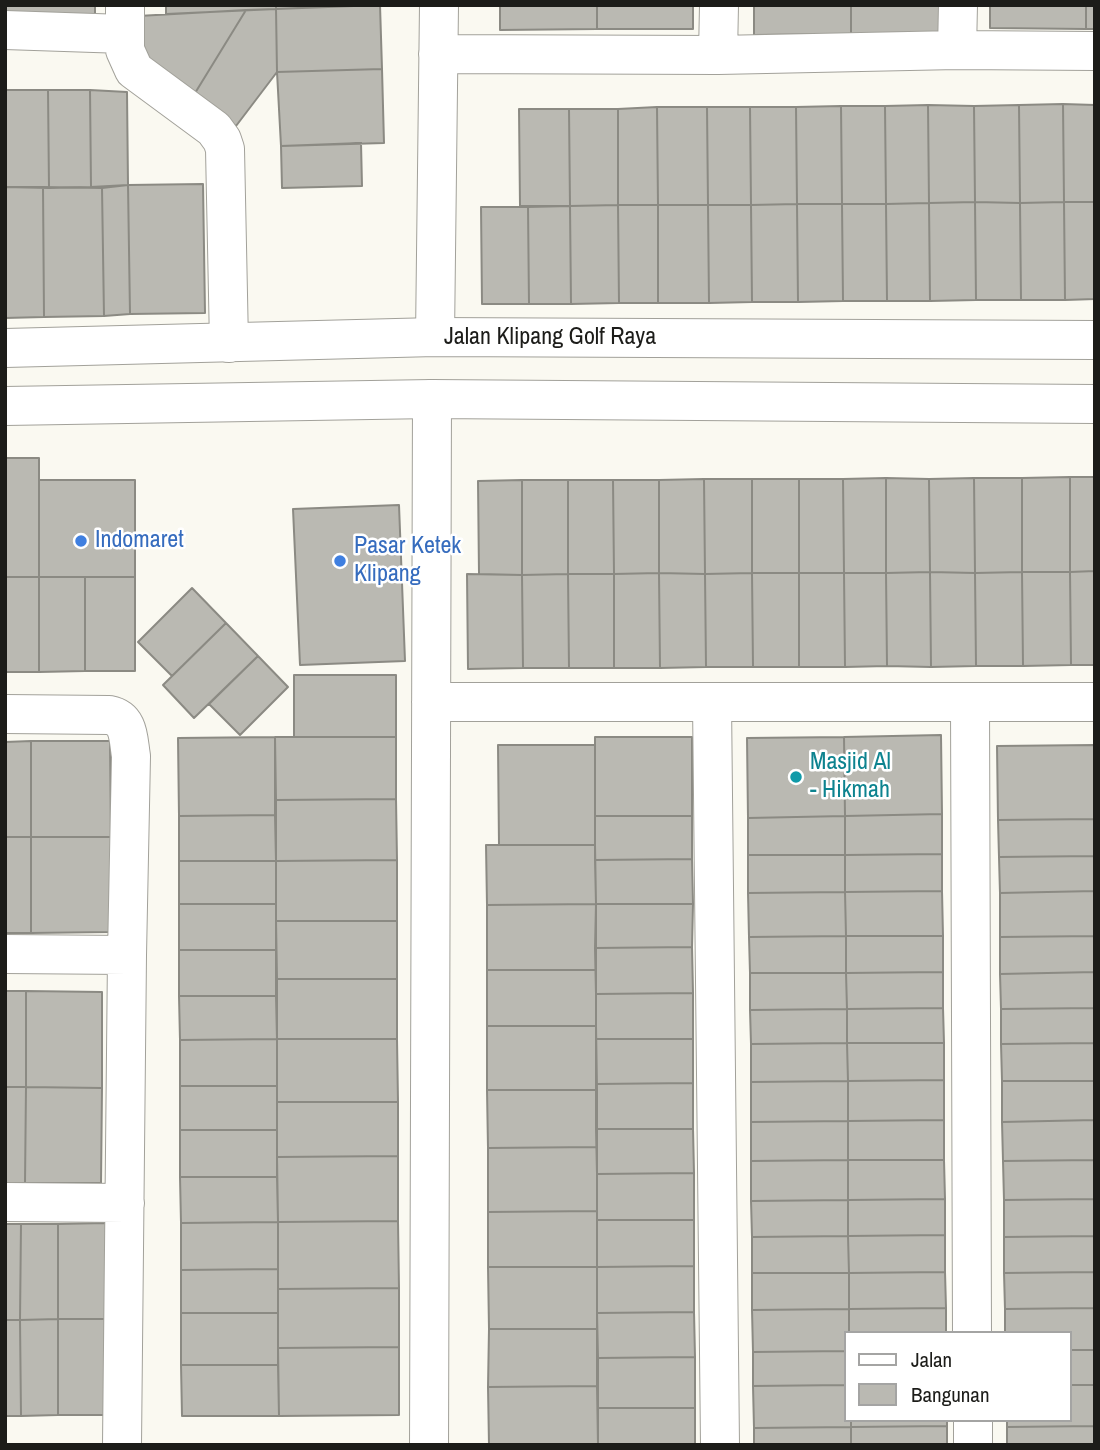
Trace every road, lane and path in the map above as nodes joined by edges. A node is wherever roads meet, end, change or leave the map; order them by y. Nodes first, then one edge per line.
1 (439, 5) edge
2 (719, 5) edge
3 (958, 5) edge
4 (125, 20) edge
5 (5, 30) edge
6 (957, 50) junction
7 (1095, 51) edge
8 (438, 54) junction
9 (718, 55) junction
10 (435, 337) junction
11 (1095, 340) edge
12 (229, 343) junction
13 (151, 344) junction
14 (5, 348) edge
15 (432, 399) junction
16 (156, 403) junction
17 (1095, 404) edge
18 (5, 406) edge
19 (431, 702) junction
20 (712, 702) junction
21 (970, 702) junction
22 (1095, 702) edge
23 (5, 713) edge
24 (5, 954) edge
25 (127, 955) junction
26 (5, 1202) edge
27 (125, 1203) junction
28 (972, 1331) edge
29 (972, 1422) edge
30 (122, 1445) edge
31 (429, 1445) edge
32 (720, 1445) edge
33 (973, 1445) edge

1 - 8 street
2 - 9 street
3 - 6 street
4 - 5 street
4 - 12 street
6 - 7 street
6 - 9 street
8 - 9 street
8 - 10 street
10 - 11 street, Jalan Klipang Golf Raya
10 - 12 street, Jalan Klipang Golf Raya
12 - 13 street, Jalan Klipang Golf Raya
13 - 14 street, Jalan Klipang Golf Raya
13 - 16 street
15 - 16 street
15 - 17 street
15 - 19 street
16 - 18 street
19 - 20 street
19 - 31 street
20 - 21 street
20 - 32 street
21 - 22 street
21 - 28 street
23 - 25 street
24 - 25 street
25 - 27 street
26 - 27 street
27 - 30 street
29 - 33 street

